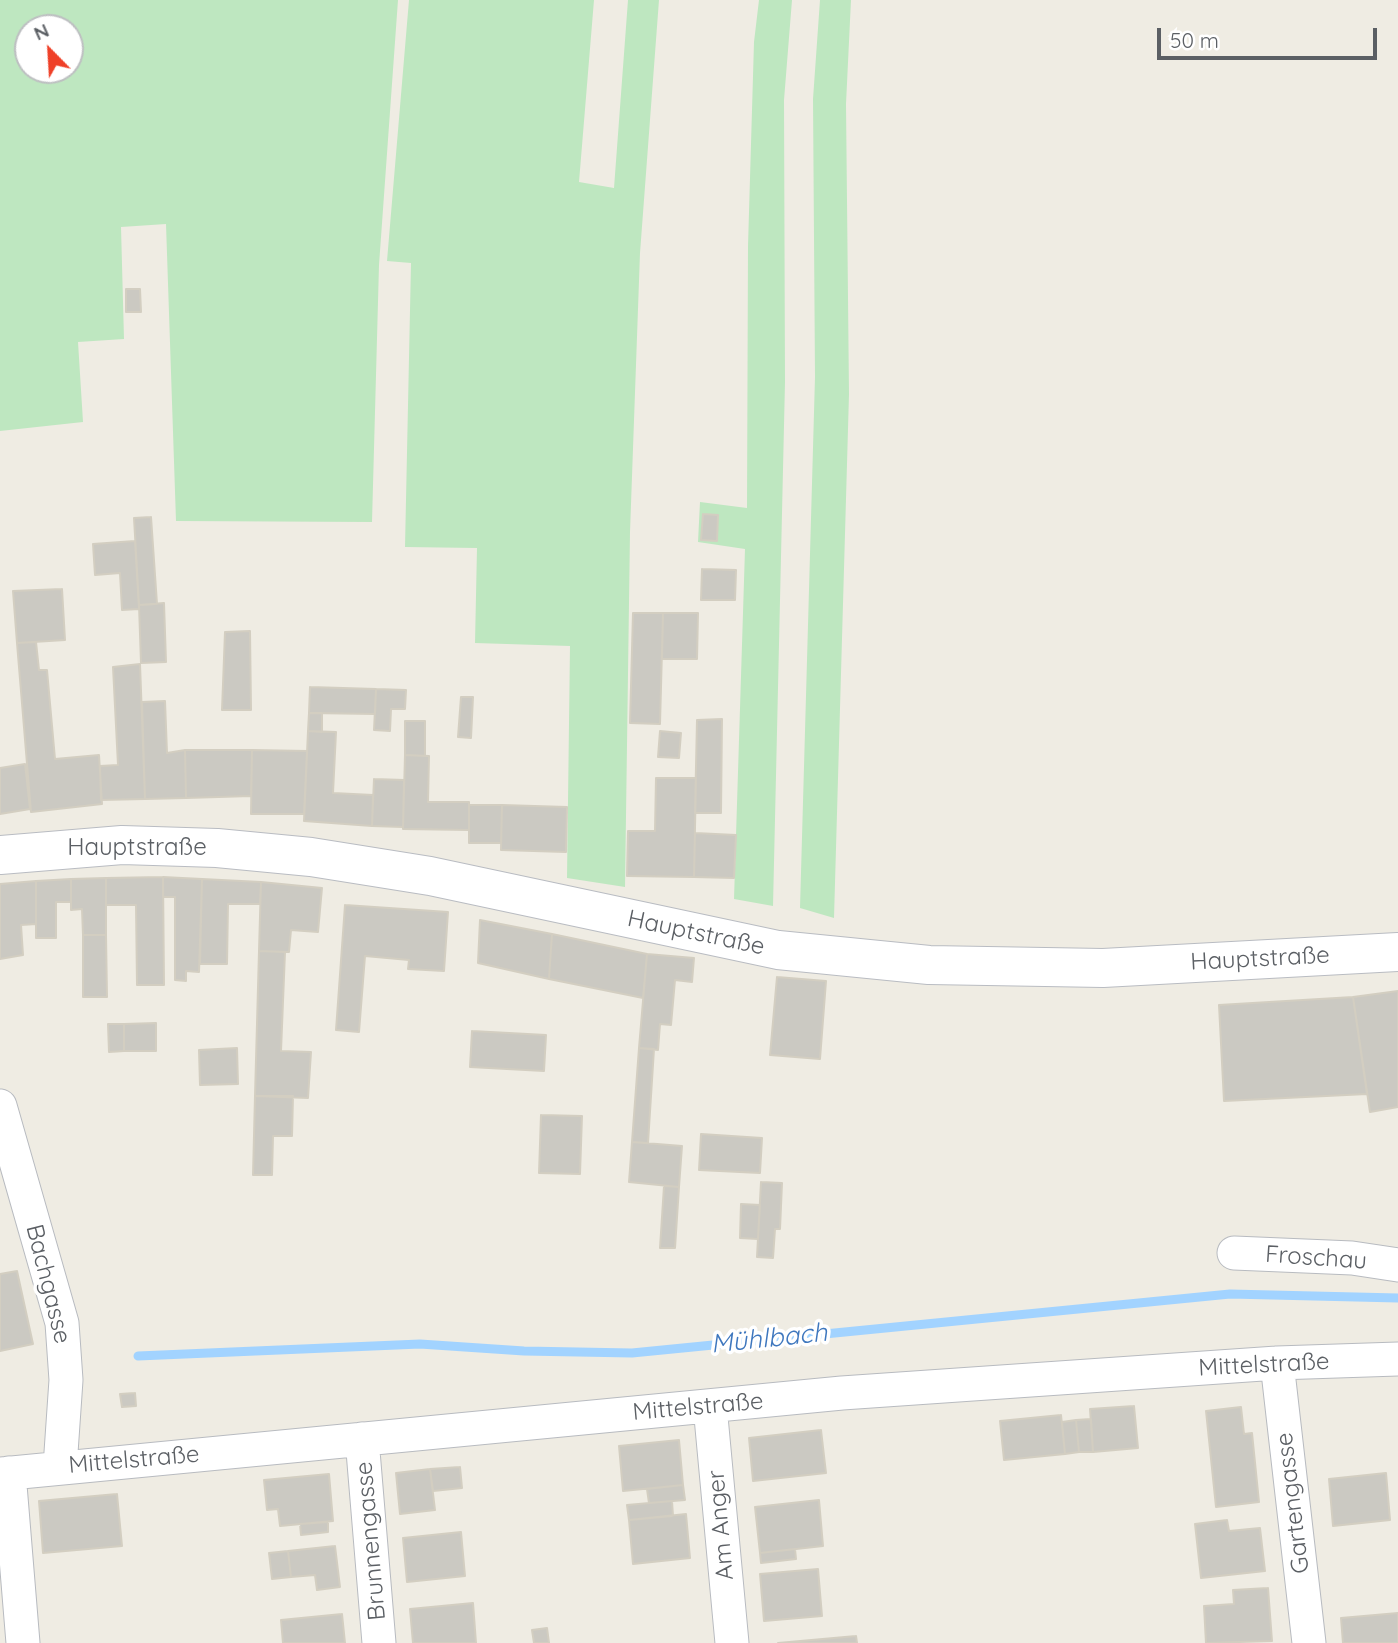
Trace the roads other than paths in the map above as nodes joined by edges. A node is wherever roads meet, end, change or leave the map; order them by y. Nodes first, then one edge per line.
1 (0, 855) edge
2 (1398, 951) edge
3 (0, 1106) edge
4 (1234, 1253) dead end
5 (1398, 1265) edge
6 (1398, 1359) edge
7 (1277, 1363) junction
8 (710, 1406) junction
9 (362, 1439) junction
10 (60, 1467) junction
11 (4, 1474) edge
12 (23, 1643) edge
13 (379, 1643) edge
14 (732, 1643) edge
15 (1308, 1643) edge

1 - 2 main road, Hauptstraße
3 - 10 street, Bachgasse
4 - 5 street, Froschau
6 - 7 street, Mittelstraße
7 - 8 street, Mittelstraße
7 - 15 street, Gartengasse
8 - 9 street, Mittelstraße
8 - 14 street, Am Anger
9 - 10 street, Mittelstraße
9 - 13 street, Brunnengasse
10 - 11 street, Mittelstraße
11 - 12 street

